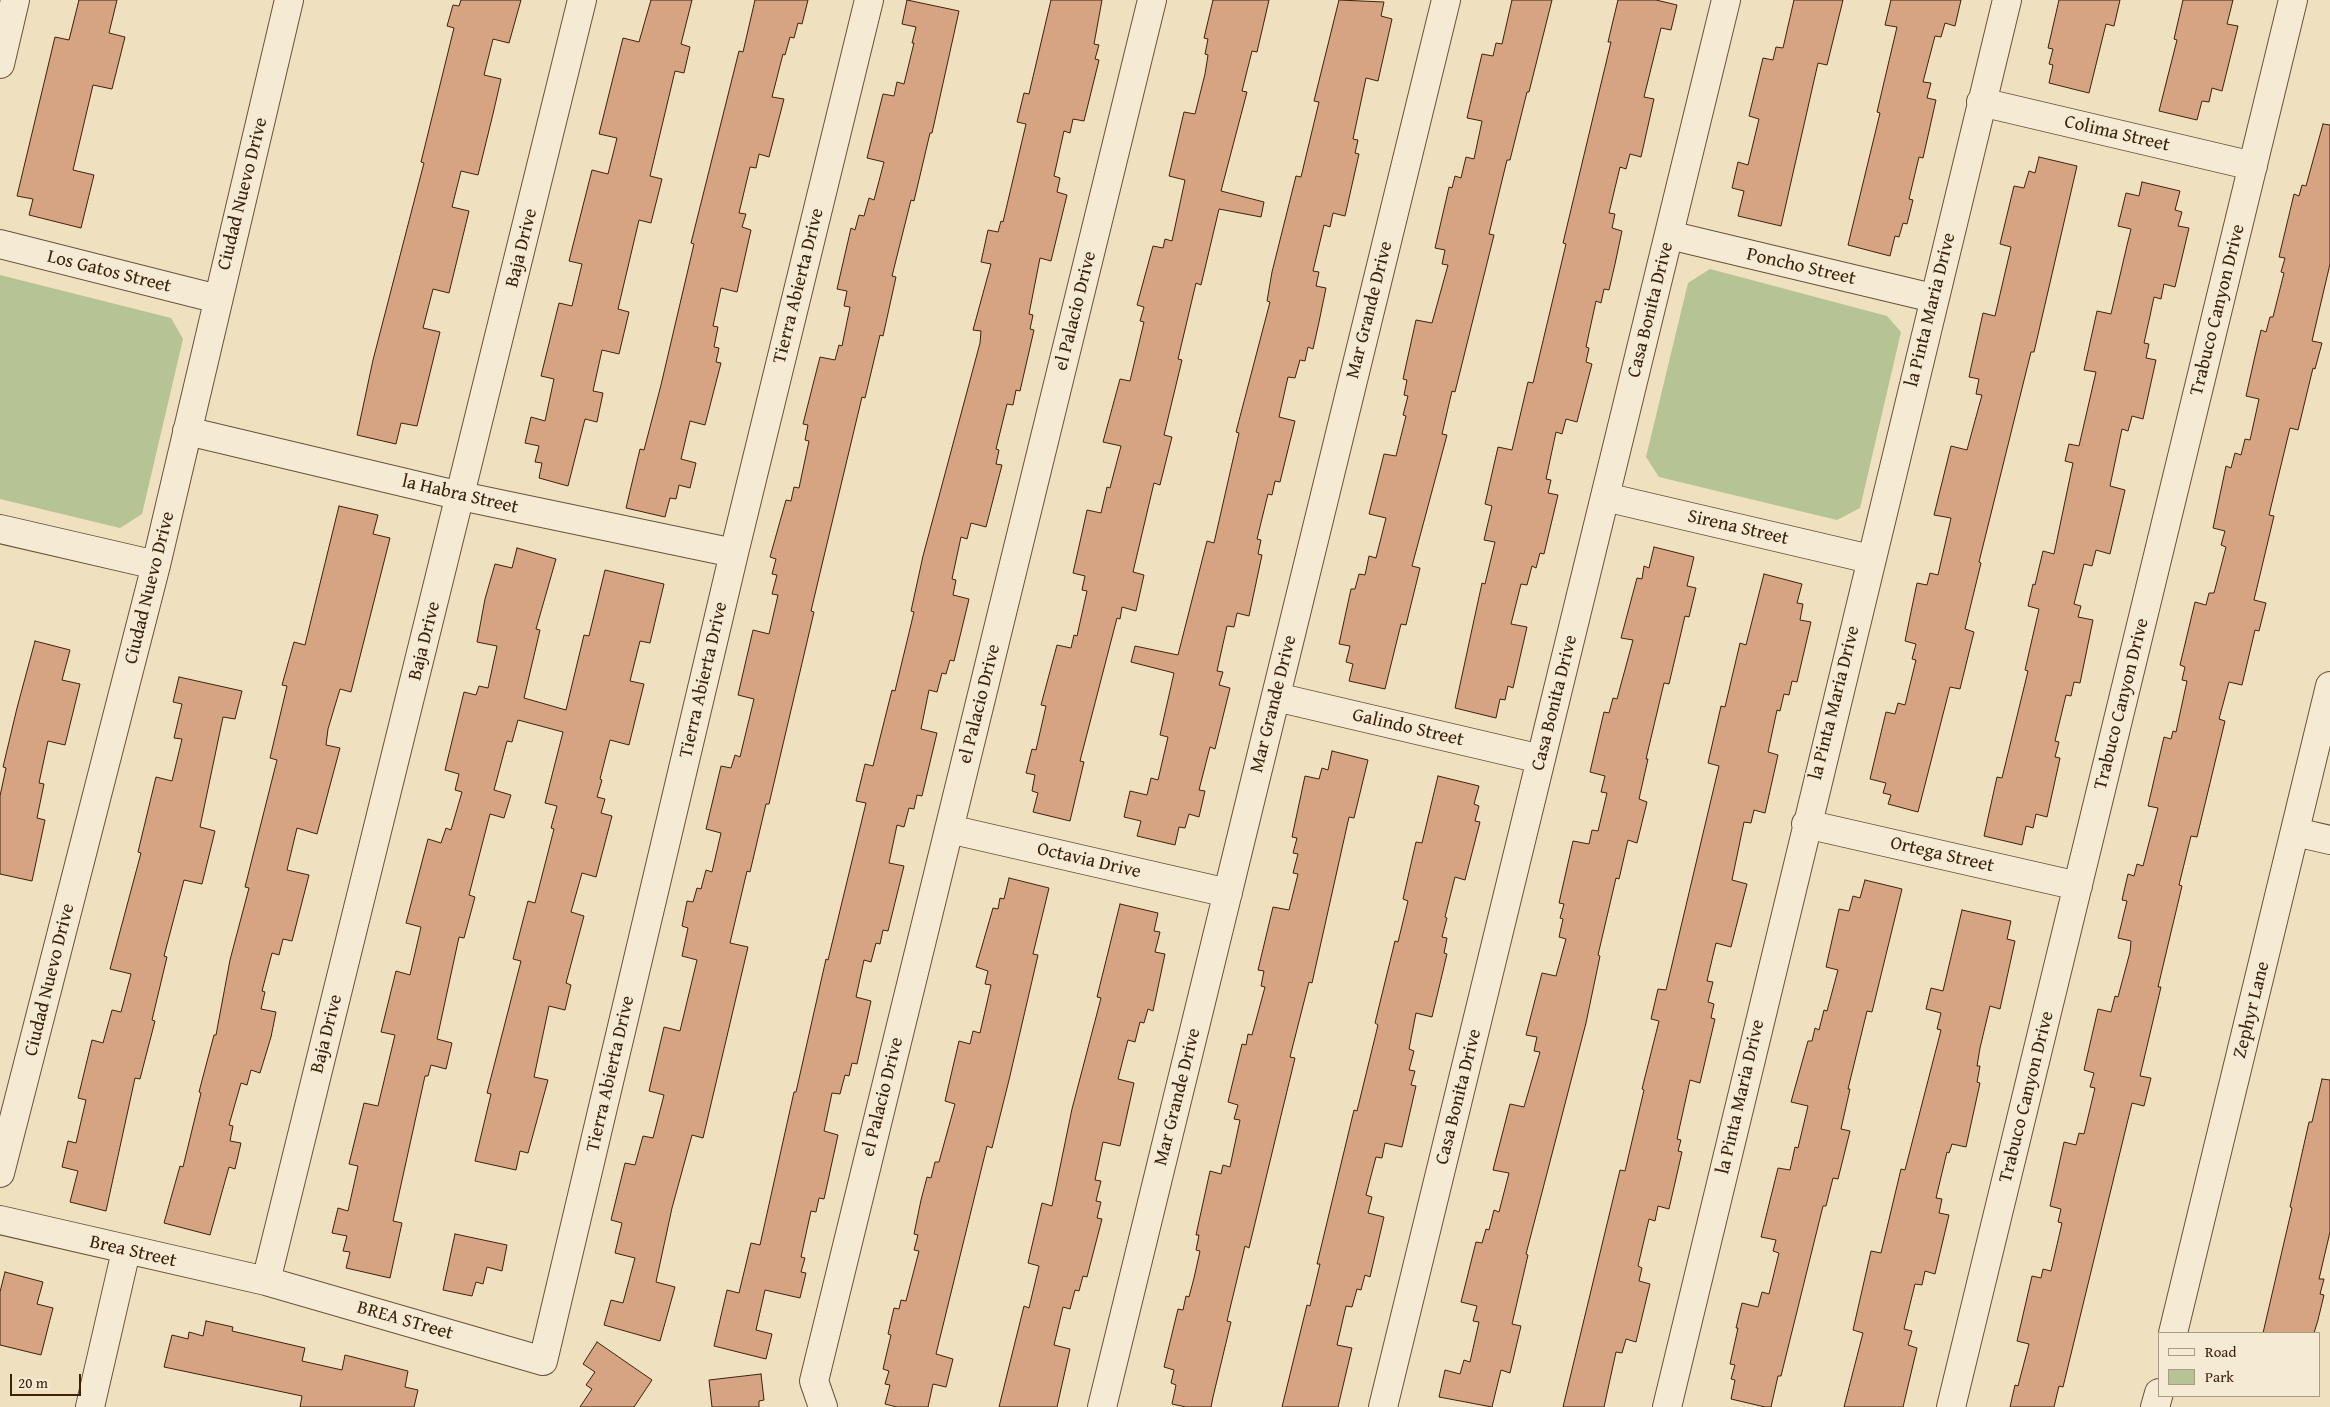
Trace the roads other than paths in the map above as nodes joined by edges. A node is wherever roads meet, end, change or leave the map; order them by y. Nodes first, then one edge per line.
1 (15, 0) edge
2 (289, 0) edge
3 (582, 0) edge
4 (869, 0) edge
5 (1152, 0) edge
6 (1446, 0) edge
7 (1726, 0) edge
8 (2007, 0) edge
9 (2293, 0) edge
10 (0, 64) edge
11 (1981, 102) junction
12 (2253, 166) junction
13 (1669, 236) junction
14 (0, 244) edge
15 (1933, 298) junction
16 (218, 299) junction
17 (187, 431) junction
18 (461, 496) junction
19 (1605, 497) junction
20 (0, 529) edge
21 (734, 553) junction
22 (1870, 559) junction
23 (156, 565) junction
24 (2330, 686) edge
25 (1276, 697) junction
26 (1541, 759) junction
27 (1806, 824) junction
28 (949, 829) junction
29 (2295, 832) junction
30 (2330, 840) edge
31 (2078, 886) junction
32 (1228, 893) junction
33 (0, 1173) edge
34 (0, 1220) edge
35 (126, 1251) junction
36 (266, 1281) junction
37 (2173, 1332) edge
38 (543, 1361) joint
39 (90, 1407) edge
40 (824, 1407) edge
41 (1102, 1407) edge
42 (1383, 1407) edge
43 (1666, 1407) edge
44 (1951, 1407) edge

1 - 10 street
2 - 16 street, Ciudad Nuevo Drive
3 - 18 street, Baja Drive
4 - 21 street, Tierra Abierta Drive
5 - 28 street, el Palacio Drive
6 - 25 street, Mar Grande Drive
7 - 13 street, Casa Bonita Drive
8 - 11 street, la Pinta Maria Drive
9 - 12 street, Trabuco Canyon Drive
11 - 12 street, Colima Street
11 - 15 street, la Pinta Maria Drive
12 - 31 street, Trabuco Canyon Drive
13 - 15 street, Poncho Street
13 - 19 street, Casa Bonita Drive
14 - 16 street, Los Gatos Street
15 - 22 street, la Pinta Maria Drive
16 - 17 street, Ciudad Nuevo Drive
17 - 18 street, la Habra Street
17 - 23 street, Ciudad Nuevo Drive
18 - 21 street, la Habra Street
18 - 36 street, Baja Drive
19 - 22 street, Sirena Street
19 - 26 street, Casa Bonita Drive
20 - 23 street
21 - 38 street, Tierra Abierta Drive
22 - 27 street, la Pinta Maria Drive
23 - 33 street, Ciudad Nuevo Drive
24 - 29 street, Zephyr Lane
25 - 26 street, Galindo Street
25 - 32 street, Mar Grande Drive
26 - 42 street, Casa Bonita Drive
27 - 31 street, Ortega Street
27 - 43 street, la Pinta Maria Drive
28 - 32 street, Octavia Drive
28 - 40 street, el Palacio Drive
29 - 30 street
29 - 37 street, Zephyr Lane
31 - 44 street, Trabuco Canyon Drive
32 - 41 street, Mar Grande Drive
34 - 35 street, Brea Street
35 - 36 street, Brea Street
35 - 39 street
36 - 38 street, BREA STreet

